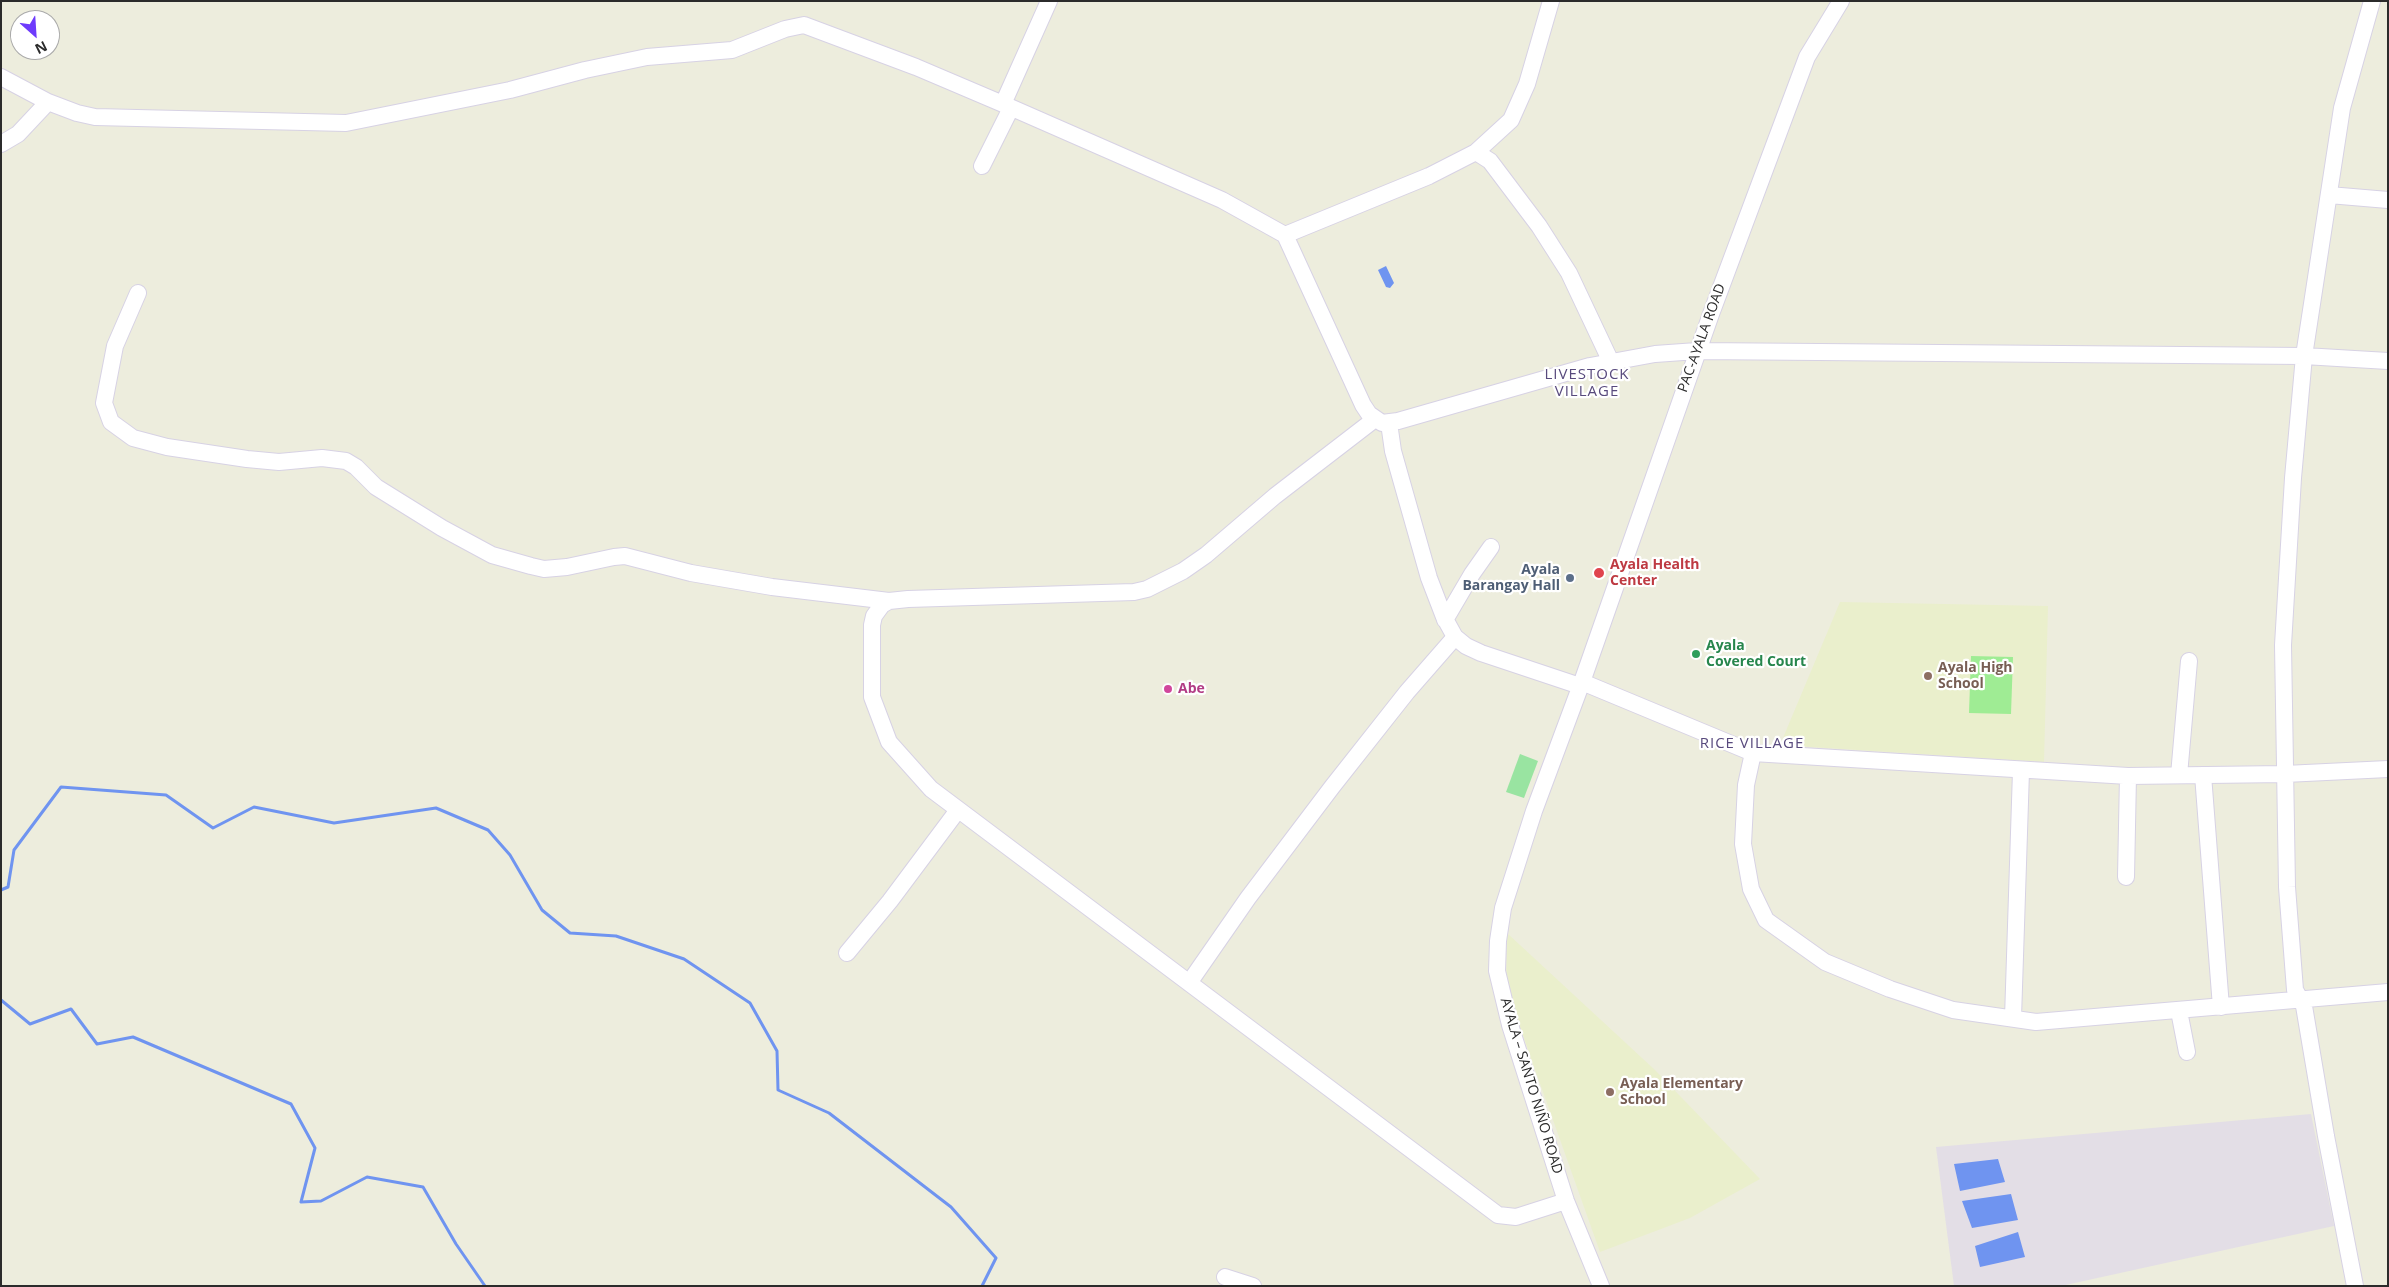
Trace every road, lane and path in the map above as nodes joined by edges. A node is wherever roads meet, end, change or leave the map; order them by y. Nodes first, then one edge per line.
1 (1550, 1) edge
2 (1841, 1) edge
3 (2372, 1) edge
4 (1046, 2) edge
5 (1, 77) edge
6 (48, 102) junction
7 (1007, 106) junction
8 (1, 144) edge
9 (1476, 152) junction
10 (982, 166) dead end
11 (2329, 195) junction
12 (2388, 200) edge
13 (1285, 235) junction
14 (138, 294) dead end
15 (1697, 351) junction
16 (2304, 356) junction
17 (2388, 361) edge
18 (1611, 362) junction
19 (1382, 421) junction
20 (1491, 547) dead end
21 (889, 601) junction
22 (1445, 620) junction
23 (1455, 637) junction
24 (2189, 660) dead end
25 (1581, 684) junction
26 (1753, 753) junction
27 (2388, 769) edge
28 (2021, 771) junction
29 (2285, 774) junction
30 (2179, 775) junction
31 (2203, 775) junction
32 (2128, 776) junction
33 (958, 810) junction
34 (2126, 876) dead end
35 (847, 953) dead end
36 (1189, 983) junction
37 (2388, 992) edge
38 (2300, 998) junction
39 (2221, 1007) junction
40 (2179, 1011) junction
41 (2013, 1018) junction
42 (2186, 1052) dead end
43 (1566, 1201) junction
44 (1225, 1277) dead end
45 (1253, 1286) edge
46 (1601, 1286) edge
47 (2355, 1286) edge

1 - 9 street
2 - 15 street, PAC-AYALA ROAD
3 - 11 street
4 - 7 street
5 - 6 street
6 - 7 street
6 - 8 street
7 - 10 street
7 - 13 street
9 - 13 street
9 - 18 street
11 - 12 street
11 - 16 street
13 - 19 street
14 - 21 street
15 - 16 street
15 - 18 street
15 - 25 street, PAC-AYALA ROAD
16 - 17 street
16 - 29 street
18 - 19 street
19 - 21 street
19 - 22 street
20 - 22 street
21 - 33 street
22 - 23 street
23 - 25 street
23 - 36 street
24 - 30 street
25 - 26 street
25 - 43 street, AYALA – SANTO NIÑO ROAD
26 - 28 street
26 - 41 street
27 - 29 street
28 - 32 street
28 - 41 street
29 - 31 street
29 - 38 street
30 - 31 street
30 - 32 street
31 - 39 street
32 - 34 street
33 - 35 street
33 - 36 street
36 - 43 street
37 - 38 street
38 - 39 street
38 - 47 street
39 - 40 street
40 - 41 street
40 - 42 street
43 - 46 street, AYALA – SANTO NIÑO ROAD
44 - 45 street

